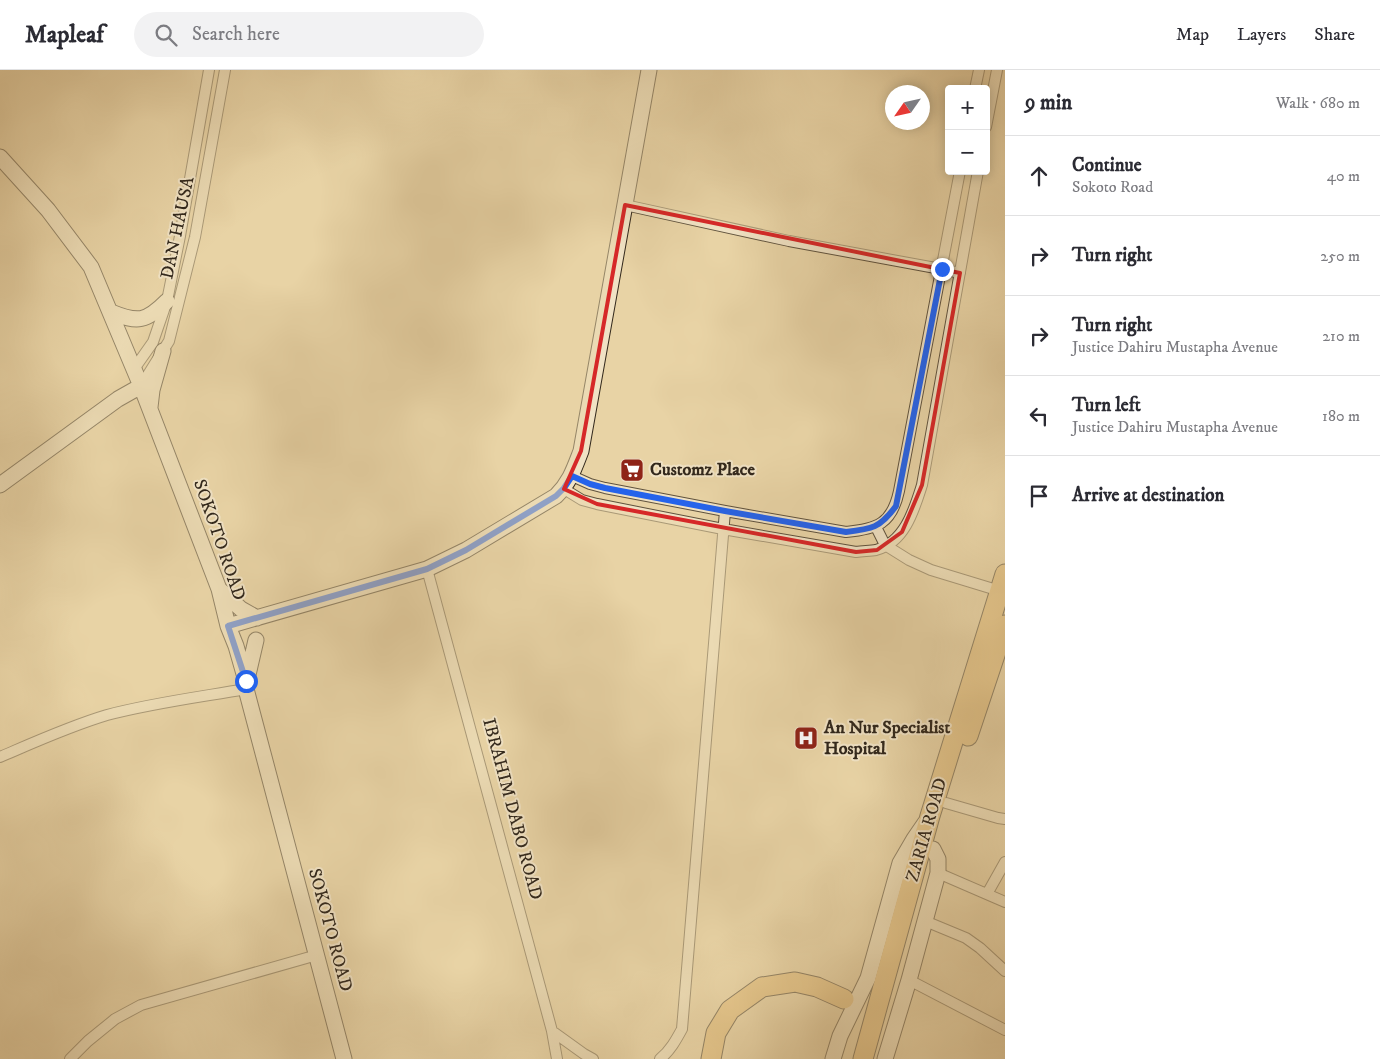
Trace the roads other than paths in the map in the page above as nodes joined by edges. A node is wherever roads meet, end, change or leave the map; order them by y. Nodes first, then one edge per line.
1 (209, 70) edge
2 (225, 70) edge
3 (649, 70) edge
4 (979, 70) edge
5 (997, 70) edge
6 (976, 85) edge
7 (990, 107) edge
8 (0, 157) edge
9 (959, 175) edge
10 (977, 175) edge
11 (625, 205) junction
12 (942, 269) junction
13 (960, 273) junction
14 (167, 301) junction
15 (111, 312) junction
16 (163, 351) junction
17 (134, 369) junction
18 (141, 386) junction
19 (118, 399) junction
20 (150, 408) junction
21 (568, 482) junction
22 (0, 486) edge
23 (725, 511) junction
24 (876, 527) junction
25 (723, 529) junction
26 (885, 546) junction
27 (427, 569) junction
28 (1003, 583) edge
29 (219, 589) junction
30 (257, 618) junction
31 (228, 626) junction
32 (1005, 626) edge
33 (256, 640) dead end
34 (246, 685) junction
35 (0, 757) edge
36 (946, 803) junction
37 (930, 816) junction
38 (1005, 819) edge
39 (933, 849) junction
40 (1005, 862) edge
41 (938, 873) junction
42 (987, 894) junction
43 (1005, 902) edge
44 (925, 921) junction
45 (317, 956) junction
46 (1005, 971) edge
47 (909, 980) junction
48 (844, 999) dead end
49 (859, 1016) dead end
50 (1005, 1030) edge
51 (552, 1031) junction
52 (871, 1032) junction
53 (70, 1059) edge
54 (344, 1059) edge
55 (557, 1059) edge
56 (593, 1059) edge
57 (660, 1059) edge
58 (710, 1059) edge
59 (833, 1059) edge
60 (863, 1059) edge
61 (874, 1059) edge
62 (886, 1059) edge

1 - 14 street, DAN HAUSA
2 - 16 street, DAN HAUSA
3 - 11 street
4 - 6 street
5 - 7 street
8 - 15 street, SOKOTO ROAD
9 - 12 street
10 - 13 street
11 - 12 street
11 - 21 street
12 - 13 street
12 - 24 street
13 - 26 street
14 - 15 street
14 - 17 street, DAN HAUSA
15 - 17 street, SOKOTO ROAD
16 - 18 street, DAN HAUSA
16 - 20 street
17 - 18 street, SOKOTO ROAD
17 - 19 street
18 - 19 street
18 - 20 street, SOKOTO ROAD
19 - 22 street
20 - 29 street, SOKOTO ROAD
21 - 23 street
21 - 25 street
21 - 27 street
23 - 24 street
23 - 25 street
24 - 26 street
25 - 26 street
25 - 57 street
26 - 28 street
27 - 30 street
27 - 51 street, IBRAHIM DABO ROAD
28 - 37 highway, ZARIA ROAD
29 - 30 street
29 - 31 street, SOKOTO ROAD
30 - 31 street
31 - 34 street, SOKOTO ROAD
32 - 36 highway, ZARIA ROAD
33 - 34 street
34 - 35 street
34 - 45 street, SOKOTO ROAD
36 - 38 street
36 - 39 highway, ZARIA ROAD
37 - 52 highway, ZARIA ROAD
37 - 59 street
39 - 41 street
39 - 61 highway, ZARIA ROAD
40 - 42 street
41 - 42 street
41 - 44 street
42 - 43 street
44 - 46 street
44 - 47 street
45 - 53 street
45 - 54 street, SOKOTO ROAD
47 - 50 street
47 - 62 street
48 - 58 highway
49 - 52 highway
51 - 55 street, IBRAHIM DABO ROAD
51 - 56 street
52 - 60 highway, ZARIA ROAD

